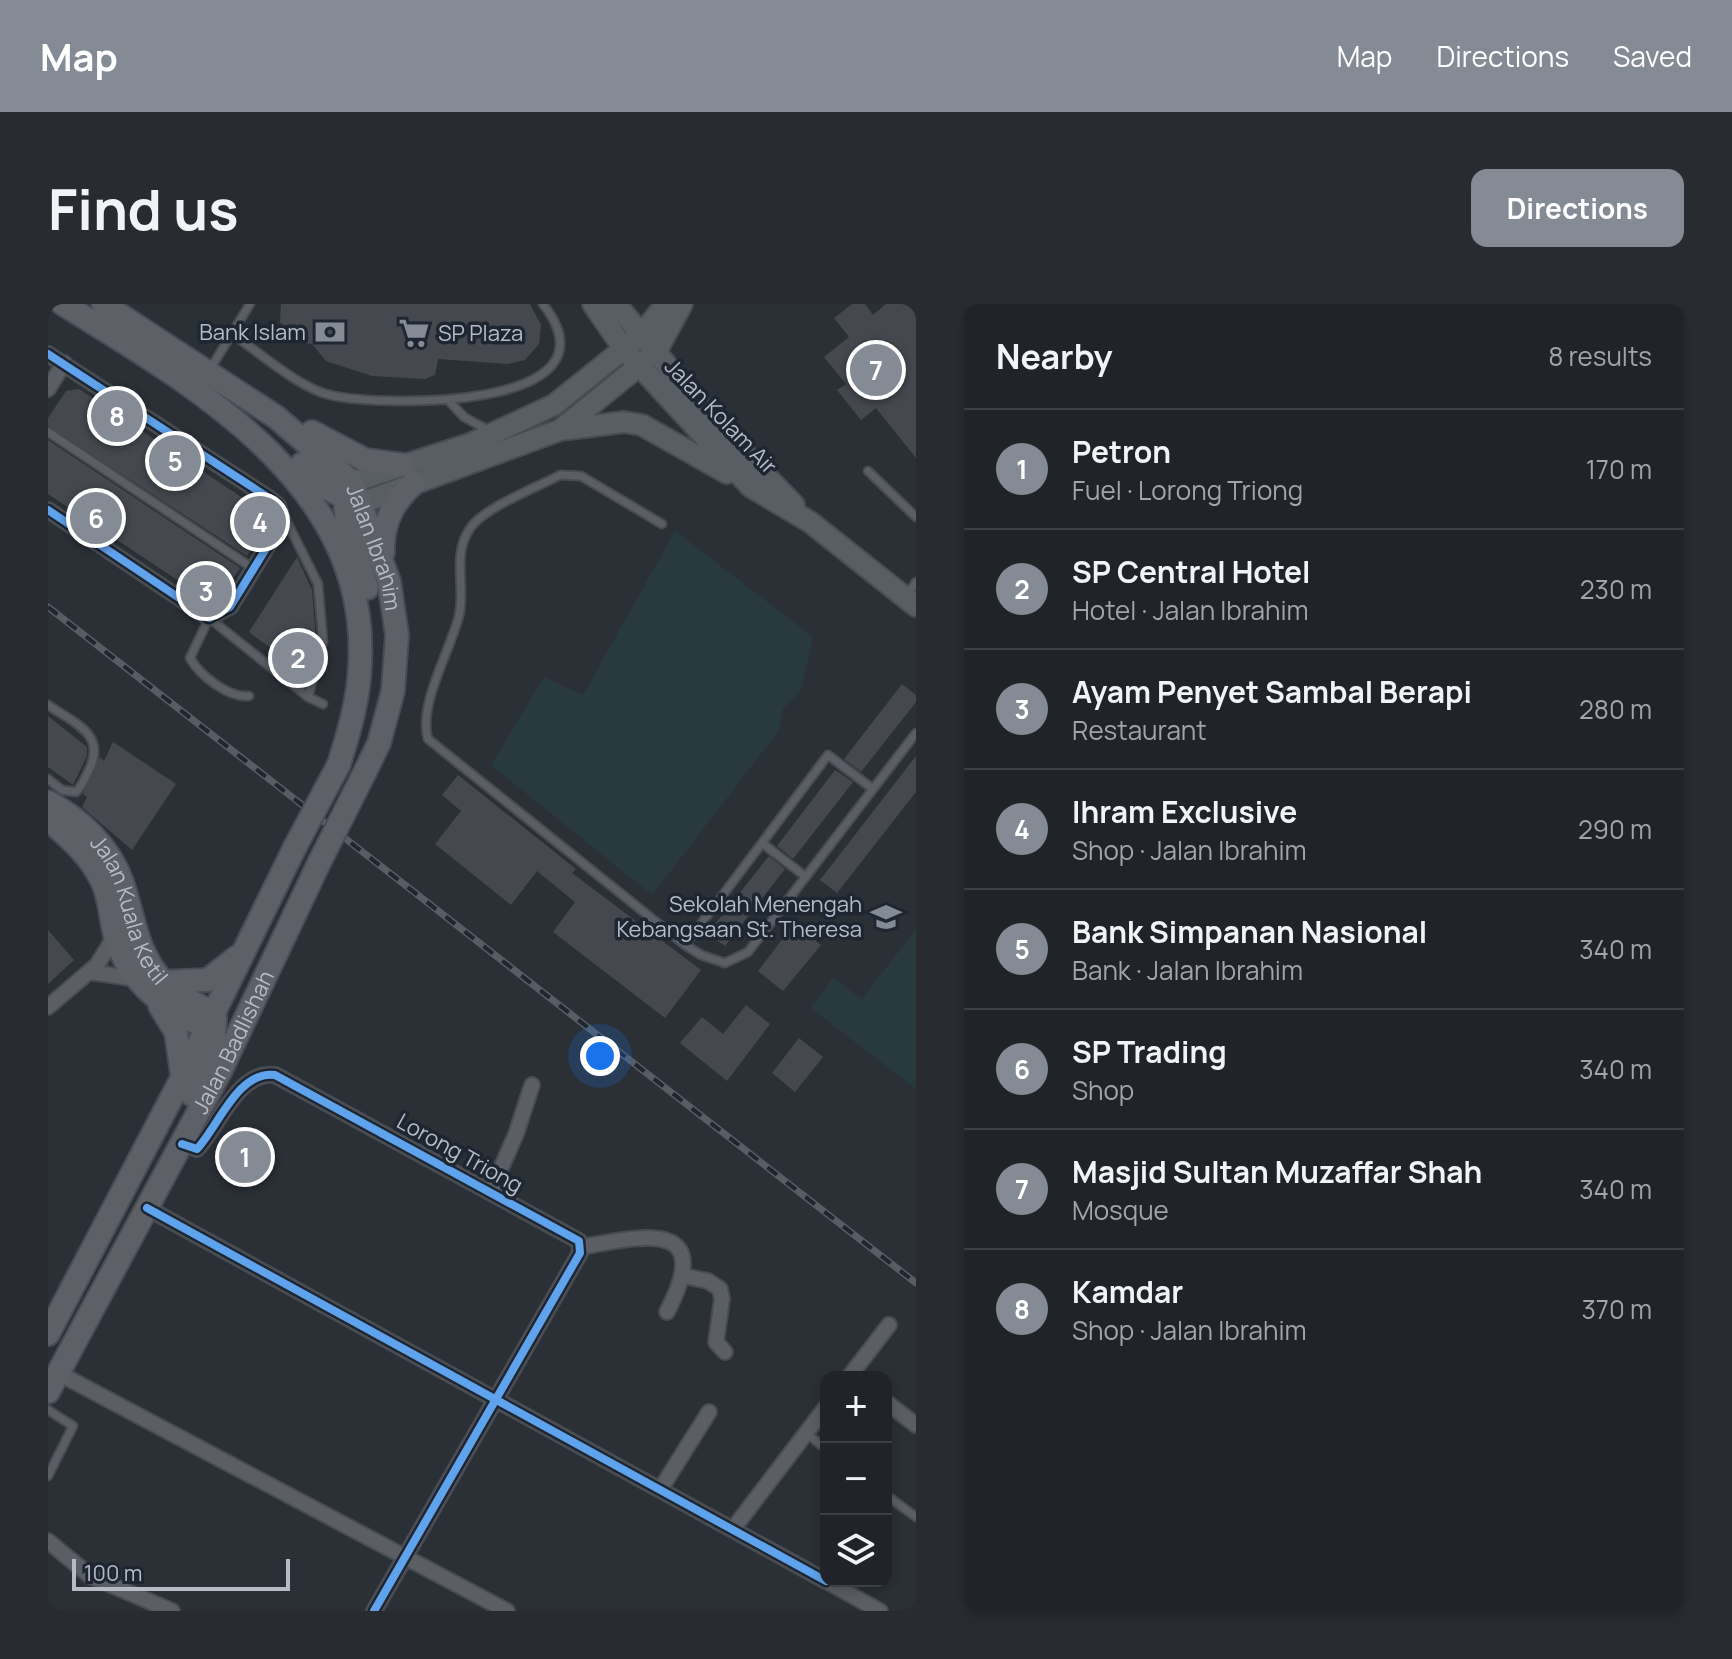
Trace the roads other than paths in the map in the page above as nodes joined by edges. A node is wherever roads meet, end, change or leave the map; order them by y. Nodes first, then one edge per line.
1 (63, 304) edge
2 (103, 304) edge
3 (250, 304) edge
4 (543, 304) edge
5 (593, 304) edge
6 (616, 304) edge
7 (666, 304) edge
8 (682, 304) edge
9 (232, 334) junction
10 (641, 335) junction
11 (624, 349) junction
12 (656, 352) junction
13 (48, 354) edge
14 (64, 363) junction
15 (640, 367) junction
16 (208, 373) junction
17 (48, 389) edge
18 (450, 402) junction
19 (276, 417) junction
20 (235, 421) junction
21 (560, 430) junction
22 (48, 432) edge
23 (495, 434) junction
24 (868, 471) dead end
25 (408, 474) junction
26 (751, 487) junction
27 (354, 495) junction
28 (48, 510) edge
29 (283, 513) junction
30 (916, 517) edge
31 (810, 522) junction
32 (662, 524) dead end
33 (384, 566) junction
34 (255, 570) junction
35 (913, 595) edge
36 (209, 618) junction
37 (360, 666) junction
38 (249, 696) dead end
39 (308, 697) junction
40 (323, 704) dead end
41 (48, 705) edge
42 (916, 733) edge
43 (339, 764) joint
44 (365, 772) joint
45 (48, 779) edge
46 (873, 789) junction
47 (53, 804) edge
48 (762, 843) junction
49 (318, 865) junction
50 (806, 877) junction
51 (115, 936) junction
52 (685, 945) junction
53 (245, 950) junction
54 (90, 972) junction
55 (137, 980) junction
56 (160, 992) junction
57 (48, 1007) edge
58 (211, 1021) junction
59 (183, 1076) junction
60 (532, 1085) dead end
61 (182, 1144) junction
62 (164, 1179) junction
63 (491, 1191) junction
64 (147, 1208) junction
65 (582, 1247) junction
66 (684, 1276) junction
67 (54, 1306) edge
68 (667, 1312) dead end
69 (889, 1325) dead end
70 (48, 1334) edge
71 (725, 1352) dead end
72 (855, 1371) edge
73 (53, 1383) edge
74 (495, 1398) junction
75 (892, 1407) edge
76 (48, 1410) edge
77 (709, 1412) dead end
78 (820, 1415) edge
79 (916, 1425) edge
80 (806, 1433) junction
81 (820, 1444) edge
82 (48, 1476) edge
83 (660, 1490) junction
84 (892, 1499) edge
85 (916, 1517) edge
86 (733, 1529) junction
87 (48, 1541) edge
88 (405, 1557) junction
89 (820, 1578) edge
90 (837, 1587) edge
91 (172, 1611) edge
92 (374, 1611) edge
93 (507, 1611) edge
94 (880, 1611) edge

1 - 20 main road, Jalan Ibrahim
2 - 16 main road, Jalan Ibrahim
3 - 9 lane
4 - 18 lane
5 - 11 main road, Jalan Kolam Air
6 - 10 main road, Jalan Kolam Air
7 - 10 main road
8 - 12 main road
9 - 16 lane
9 - 18 lane
10 - 11 main road
10 - 12 main road, Jalan Kolam Air
11 - 15 main road, Jalan Kolam Air
11 - 23 main road
12 - 15 main road
12 - 31 main road, Jalan Kolam Air
13 - 14 street
14 - 17 street
14 - 29 street
15 - 21 main road
15 - 26 main road, Jalan Kolam Air
16 - 19 main road, Jalan Ibrahim
18 - 23 lane
19 - 25 main road
19 - 27 main road, Jalan Ibrahim
20 - 27 main road
20 - 37 main road, Jalan Ibrahim
21 - 25 main road
21 - 26 main road
22 - 34 lane
23 - 25 main road
24 - 30 lane
25 - 27 main road
25 - 33 main road
26 - 31 main road, Jalan Kolam Air
27 - 33 main road, Jalan Ibrahim
27 - 37 main road
28 - 36 street
29 - 34 street
29 - 39 lane
31 - 35 main road, Jalan Kolam Air
32 - 52 lane
33 - 44 main road, Jalan Ibrahim
34 - 36 street
36 - 38 lane
36 - 39 lane
37 - 43 main road, Jalan Ibrahim
39 - 40 lane
41 - 47 lane
42 - 46 lane
43 - 53 main road, Jalan Badlishah, bridge
44 - 49 main road, Jalan Badlishah, bridge
45 - 47 lane
46 - 48 lane
46 - 50 lane
47 - 51 main road, Jalan Kuala Ketil
47 - 56 main road, Jalan Kuala Ketil
48 - 50 lane
48 - 52 lane
49 - 58 main road
49 - 61 main road, Jalan Badlishah
50 - 52 lane
51 - 54 street
51 - 55 main road, Jalan Kuala Ketil
53 - 56 main road
53 - 58 main road, Jalan Badlishah
54 - 55 street
54 - 57 street
55 - 56 main road, Jalan Kuala Ketil
56 - 58 main road, Jalan Kuala Ketil
56 - 59 main road
58 - 59 main road, Jalan Badlishah
58 - 62 main road
59 - 67 main road, Jalan Badlishah
60 - 63 street
61 - 62 main road, Jalan Badlishah
61 - 63 street, Lorong Triong
62 - 64 main road, Jalan Badlishah
63 - 65 street, Lorong Triong
64 - 73 main road, Jalan Badlishah
64 - 74 street
65 - 66 street
65 - 74 street
66 - 68 street
66 - 71 street
67 - 70 main road, Jalan Badlishah
69 - 72 street
73 - 88 street
74 - 83 street
74 - 88 street
75 - 79 street
76 - 82 lane
77 - 83 street
78 - 80 street
80 - 81 lane
80 - 86 street
83 - 86 street
84 - 85 lane
86 - 89 street
87 - 91 street
88 - 92 street
88 - 93 street
90 - 94 street

